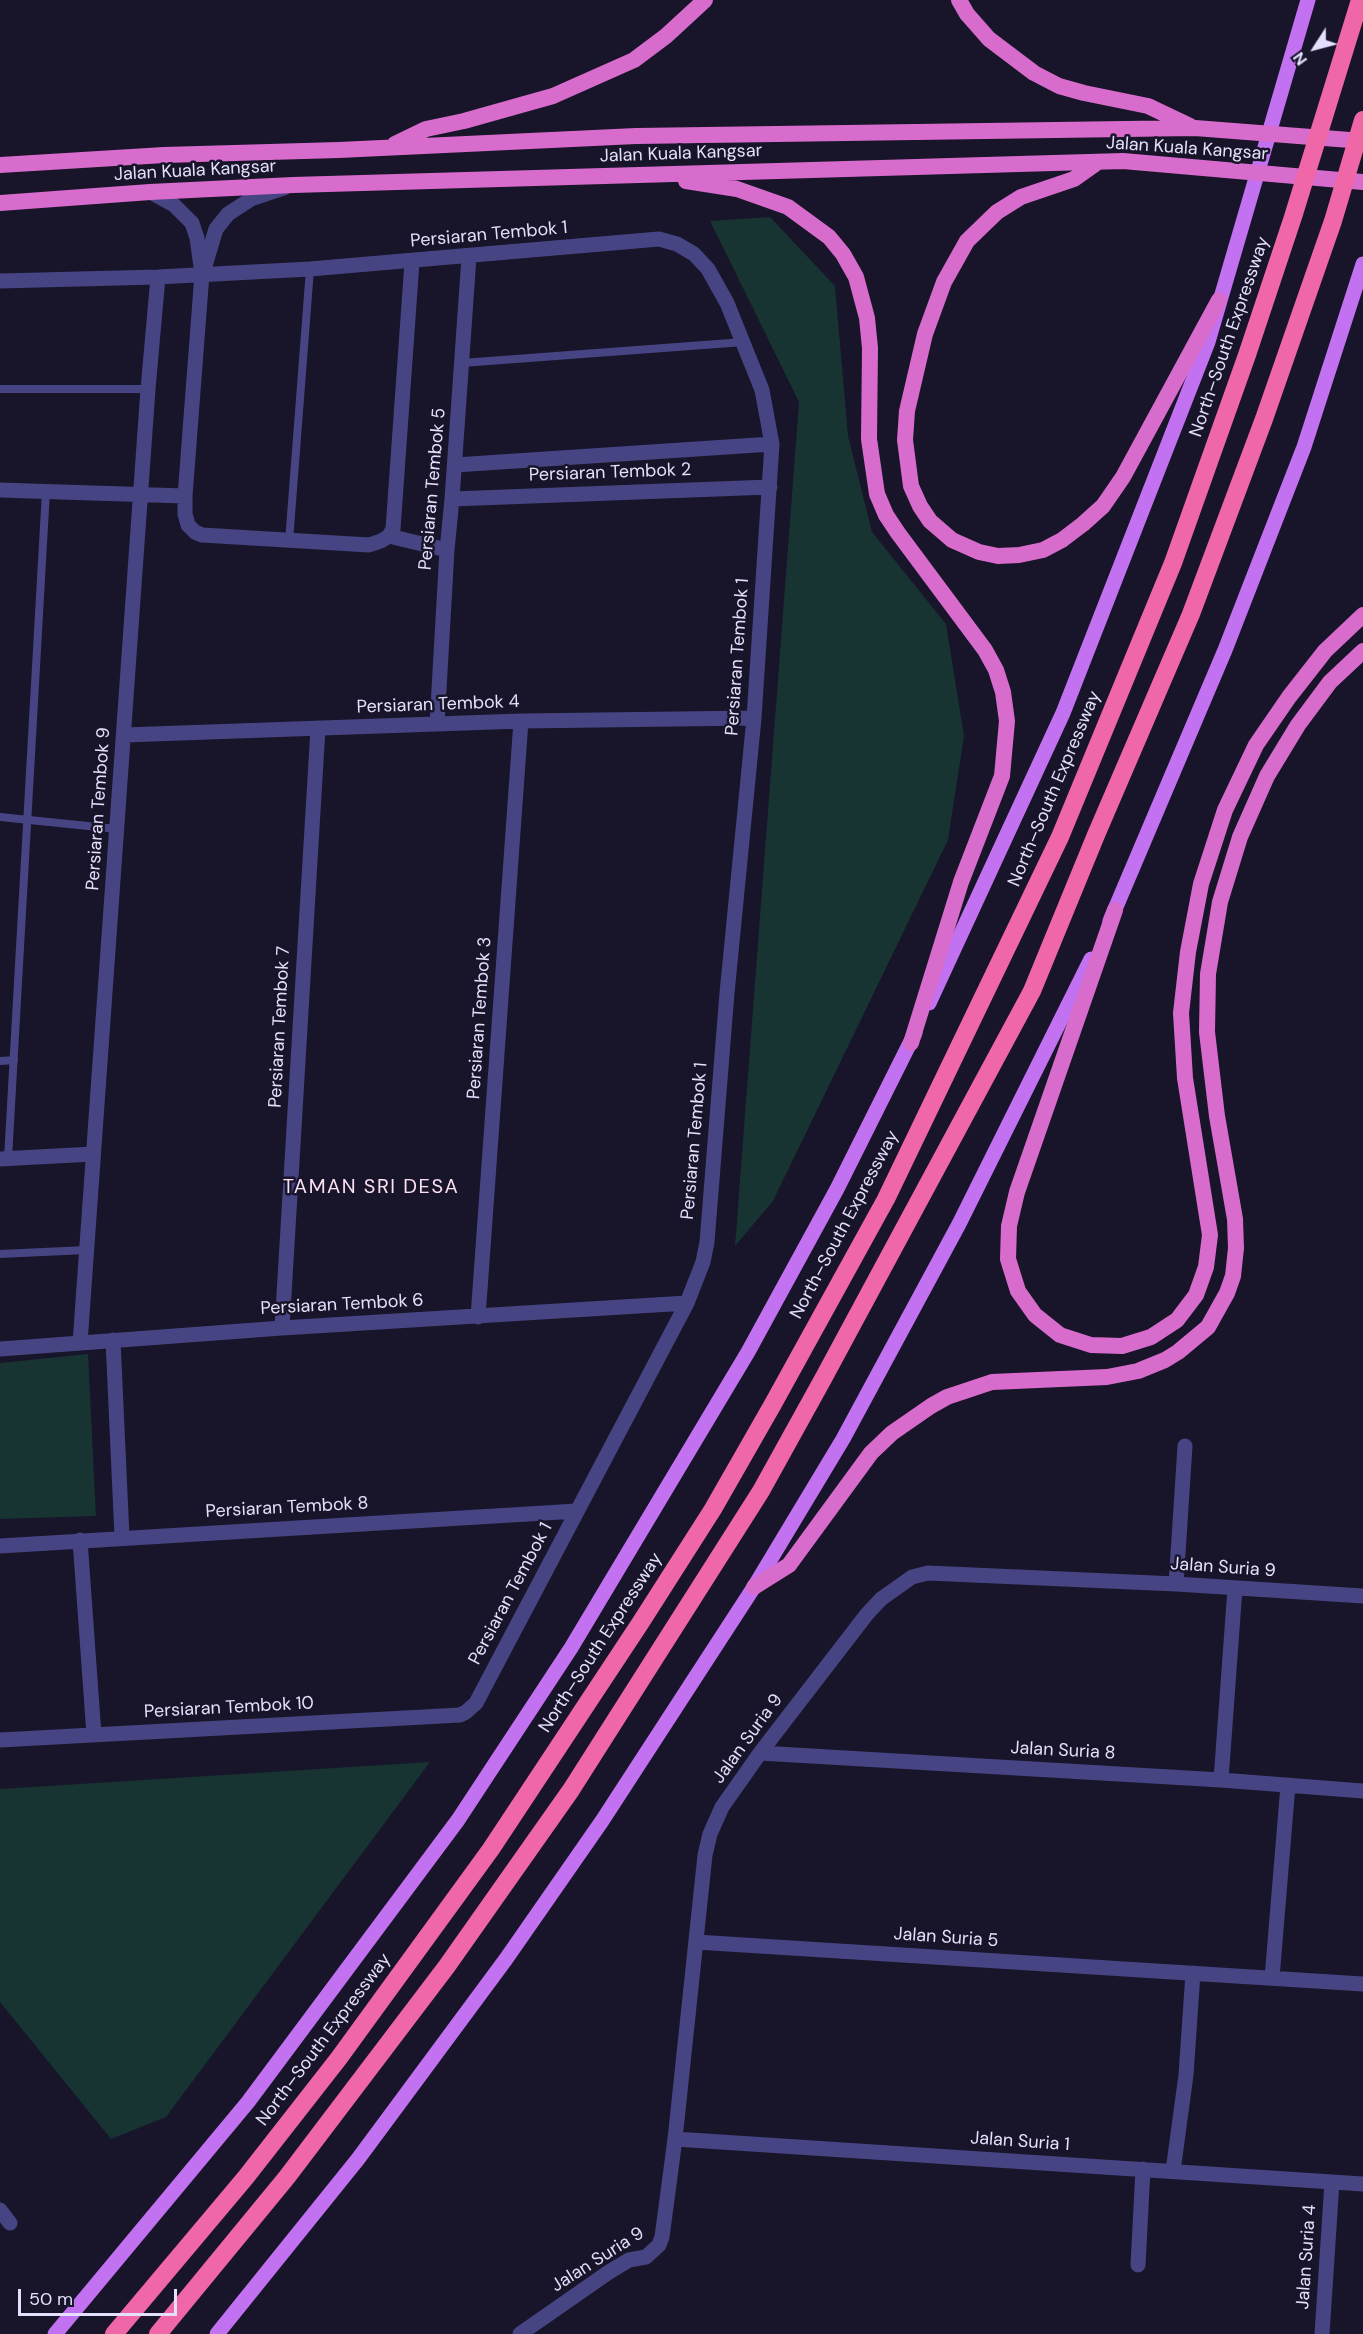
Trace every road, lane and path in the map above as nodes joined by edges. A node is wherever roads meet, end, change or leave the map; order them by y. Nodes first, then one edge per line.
1 (705, 0) edge
2 (959, 0) edge
3 (1308, 0) edge
4 (1360, 0) edge
5 (1363, 120) edge
6 (1195, 128) junction
7 (1363, 141) edge
8 (389, 147) junction
9 (1098, 162) junction
10 (0, 165) edge
11 (644, 175) junction
12 (1363, 183) edge
13 (293, 185) junction
14 (150, 192) junction
15 (0, 203) edge
16 (469, 257) junction
17 (412, 262) junction
18 (1363, 264) edge
19 (310, 269) junction
20 (202, 274) junction
21 (158, 277) junction
22 (0, 281) edge
23 (1220, 300) junction
24 (744, 342) junction
25 (462, 363) junction
26 (0, 388) edge
27 (148, 389) junction
28 (772, 444) junction
29 (455, 465) junction
30 (770, 487) junction
31 (0, 490) edge
32 (46, 491) junction
33 (141, 494) junction
34 (185, 495) junction
35 (452, 499) junction
36 (389, 536) junction
37 (289, 541) junction
38 (447, 549) junction
39 (1363, 615) edge
40 (1363, 651) edge
41 (754, 718) junction
42 (521, 722) junction
43 (436, 724) junction
44 (318, 728) junction
45 (124, 735) junction
46 (0, 817) edge
47 (27, 819) junction
48 (117, 829) junction
49 (1115, 909) junction
50 (911, 1043) junction
51 (14, 1060) junction
52 (0, 1061) edge
53 (93, 1154) junction
54 (4, 1159) edge
55 (86, 1250) junction
56 (0, 1254) edge
57 (687, 1303) junction
58 (478, 1317) junction
59 (282, 1328) junction
60 (113, 1340) junction
61 (80, 1343) junction
62 (0, 1349) edge
63 (1185, 1446) dead end
64 (577, 1511) junction
65 (122, 1537) junction
66 (80, 1540) junction
67 (0, 1546) edge
68 (1176, 1584) junction
69 (754, 1587) junction
70 (1235, 1588) junction
71 (1363, 1596) edge
72 (460, 1715) joint
73 (94, 1735) junction
74 (0, 1740) edge
75 (760, 1753) junction
76 (1221, 1780) junction
77 (1288, 1785) junction
78 (1363, 1791) edge
79 (696, 1942) junction
80 (1193, 1973) junction
81 (1272, 1978) junction
82 (1363, 1984) edge
83 (675, 2139) junction
84 (1143, 2169) junction
85 (1173, 2171) junction
86 (1332, 2182) junction
87 (1363, 2184) edge
88 (0, 2210) edge
89 (10, 2223) dead end
90 (1138, 2265) dead end
91 (55, 2334) edge
92 (114, 2334) edge
93 (158, 2334) edge
94 (218, 2334) edge
95 (520, 2334) edge
96 (1322, 2334) edge

1 - 8 highway
2 - 6 highway
3 - 23 main road
4 - 92 highway, North–South Expressway
5 - 93 highway
6 - 7 highway, Jalan Kuala Kangsar
6 - 8 highway, Jalan Kuala Kangsar
8 - 10 highway, Jalan Kuala Kangsar
9 - 11 highway, Jalan Kuala Kangsar
9 - 12 highway, Jalan Kuala Kangsar
9 - 23 highway
11 - 13 highway, Jalan Kuala Kangsar
11 - 50 highway
13 - 14 highway, Jalan Kuala Kangsar
13 - 20 street
14 - 15 highway, Jalan Kuala Kangsar
14 - 20 street
16 - 17 street, Persiaran Tembok 1
16 - 24 street, Persiaran Tembok 1
16 - 25 street, Persiaran Tembok 5
17 - 19 street, Persiaran Tembok 1
17 - 36 street
18 - 49 main road
19 - 20 street, Persiaran Tembok 1
19 - 37 lane
20 - 21 street, Persiaran Tembok 1
20 - 34 street
21 - 22 street, Persiaran Tembok 1
21 - 27 street, Persiaran Tembok 9
23 - 50 main road
24 - 25 lane
24 - 28 street, Persiaran Tembok 1
25 - 29 street, Persiaran Tembok 5
26 - 27 lane
27 - 33 street, Persiaran Tembok 9
28 - 29 street
28 - 30 street, Persiaran Tembok 1
29 - 35 street, Persiaran Tembok 5
30 - 35 street, Persiaran Tembok 2
30 - 41 street, Persiaran Tembok 1
31 - 32 street
32 - 33 street
32 - 47 lane
33 - 34 street
33 - 45 street, Persiaran Tembok 9
34 - 37 street
35 - 38 street, Persiaran Tembok 5
36 - 37 street
36 - 38 street
38 - 43 street, Persiaran Tembok 5
39 - 49 highway
40 - 69 highway
41 - 42 street, Persiaran Tembok 4
41 - 57 street, Persiaran Tembok 1
42 - 43 street, Persiaran Tembok 4
42 - 58 street, Persiaran Tembok 3
43 - 44 street, Persiaran Tembok 4
44 - 45 street, Persiaran Tembok 4
44 - 59 street, Persiaran Tembok 7
45 - 48 street, Persiaran Tembok 9
46 - 47 lane
47 - 48 lane
47 - 51 lane
48 - 53 street, Persiaran Tembok 9
49 - 69 main road
50 - 91 main road
51 - 52 lane
51 - 54 lane
53 - 54 street
53 - 55 street, Persiaran Tembok 9
55 - 56 lane
55 - 61 street, Persiaran Tembok 9
57 - 58 street, Persiaran Tembok 6
57 - 64 street, Persiaran Tembok 1
58 - 59 street, Persiaran Tembok 6
59 - 60 street, Persiaran Tembok 6
60 - 61 street, Persiaran Tembok 6
60 - 65 street
61 - 62 street, Persiaran Tembok 6
63 - 68 street
64 - 65 street, Persiaran Tembok 8
64 - 72 street, Persiaran Tembok 1
65 - 66 street, Persiaran Tembok 8
66 - 67 street, Persiaran Tembok 8
66 - 73 street
68 - 70 street, Jalan Suria 9
68 - 75 street, Jalan Suria 9
69 - 94 main road
70 - 71 street, Jalan Suria 9
70 - 76 street
72 - 73 street, Persiaran Tembok 10
73 - 74 street, Persiaran Tembok 10
75 - 76 street, Jalan Suria 8
75 - 79 street, Jalan Suria 9
76 - 77 street, Jalan Suria 8
77 - 78 street, Jalan Suria 8
77 - 81 street
79 - 80 street, Jalan Suria 5
79 - 83 street, Jalan Suria 9
80 - 81 street, Jalan Suria 5
80 - 85 street
81 - 82 street, Jalan Suria 5
83 - 84 street, Jalan Suria 1
83 - 95 street, Jalan Suria 9
84 - 85 street, Jalan Suria 1
84 - 90 street
85 - 86 street, Jalan Suria 1
86 - 87 street, Jalan Suria 1
86 - 96 street, Jalan Suria 4
88 - 89 street

